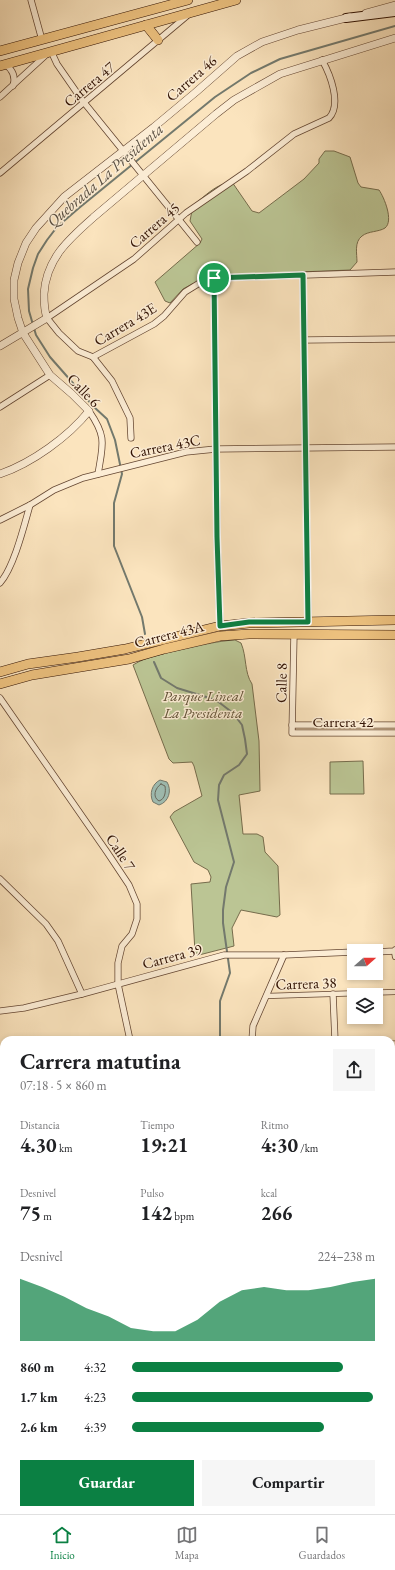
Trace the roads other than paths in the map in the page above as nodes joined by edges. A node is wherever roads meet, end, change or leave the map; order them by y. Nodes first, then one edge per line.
1 (31, 0) edge
2 (188, 0) edge
3 (236, 0) edge
4 (395, 5) edge
5 (193, 12) junction
6 (395, 12) edge
7 (346, 18) junction
8 (146, 25) junction
9 (395, 38) edge
10 (42, 40) junction
11 (158, 40) junction
12 (0, 51) edge
13 (50, 52) junction
14 (322, 60) junction
15 (2, 65) edge
16 (13, 86) junction
17 (0, 97) edge
18 (85, 103) junction
19 (123, 151) junction
20 (0, 173) edge
21 (143, 176) junction
22 (178, 220) junction
23 (36, 228) joint
24 (197, 242) dead end
25 (395, 272) edge
26 (303, 275) junction
27 (214, 278) junction
28 (45, 319) junction
29 (26, 331) junction
30 (395, 339) edge
31 (304, 340) junction
32 (0, 346) edge
33 (93, 357) junction
34 (50, 375) junction
35 (0, 407) edge
36 (88, 411) junction
37 (131, 438) dead end
38 (395, 447) edge
39 (305, 448) junction
40 (216, 449) junction
41 (0, 474) edge
42 (98, 474) junction
43 (30, 505) junction
44 (0, 520) edge
45 (0, 583) edge
46 (395, 620) edge
47 (308, 622) junction
48 (220, 626) junction
49 (294, 634) junction
50 (395, 635) edge
51 (0, 672) edge
52 (0, 684) edge
53 (0, 698) edge
54 (292, 725) junction
55 (395, 725) edge
56 (292, 733) joint
57 (395, 733) edge
58 (0, 879) edge
59 (347, 952) edge
60 (383, 952) edge
61 (395, 952) edge
62 (284, 955) junction
63 (118, 984) junction
64 (395, 992) edge
65 (82, 994) junction
66 (333, 994) junction
67 (266, 996) junction
68 (0, 1011) edge
69 (129, 1036) edge
70 (253, 1036) edge
71 (335, 1036) edge

1 - 10 street
2 - 10 main road
3 - 5 main road
4 - 7 street, Carrera 46
5 - 8 main road
5 - 11 street, Carrera 47
6 - 7 main road
7 - 19 street, Carrera 46
8 - 11 main road
8 - 13 main road
9 - 14 street
10 - 12 main road
11 - 18 street, Carrera 47
13 - 15 main road
13 - 16 street
13 - 18 street
14 - 21 street
14 - 22 street, Carrera 45
15 - 16 street
16 - 17 street
18 - 19 street
18 - 20 street, Carrera 47
19 - 21 street
19 - 23 street, Carrera 46
21 - 22 street
21 - 28 street
22 - 24 street
22 - 28 street, Carrera 45
23 - 29 street, Calle 6
25 - 26 street, Carrera 43E
26 - 27 street, Carrera 43E
26 - 31 street
27 - 33 street, Carrera 43E
27 - 40 street
28 - 29 street, Carrera 45
28 - 33 street, Calle 6
29 - 32 street, Carrera 45
29 - 34 street, Calle 6
30 - 31 street
31 - 39 street
33 - 37 street, Calle 6
34 - 35 street
34 - 36 street, Calle 6
36 - 41 street
36 - 42 street, Calle 6
38 - 39 street, Carrera 43C
39 - 40 street, Carrera 43C
39 - 47 street
40 - 42 street, Carrera 43C
40 - 48 street
42 - 43 street, Carrera 43C
43 - 44 street, Carrera 43C
43 - 45 street
46 - 47 main road, Carrera 43A
47 - 48 main road, Carrera 43A
48 - 51 main road, Carrera 43A
49 - 50 main road, Carrera 43A
49 - 52 main road, Carrera 43A
49 - 54 street, Calle 8
53 - 63 street, Calle 7
54 - 55 street, Carrera 42
54 - 56 street, Calle 8
56 - 57 street, Carrera 42
58 - 65 street
59 - 62 street, Carrera 39
60 - 61 street
62 - 63 street, Carrera 39
62 - 67 street
63 - 65 street, Carrera 39
63 - 69 street, Calle 7
64 - 66 street, Carrera 38
65 - 68 street, Carrera 39
66 - 67 street, Carrera 38
66 - 71 street
67 - 70 street

